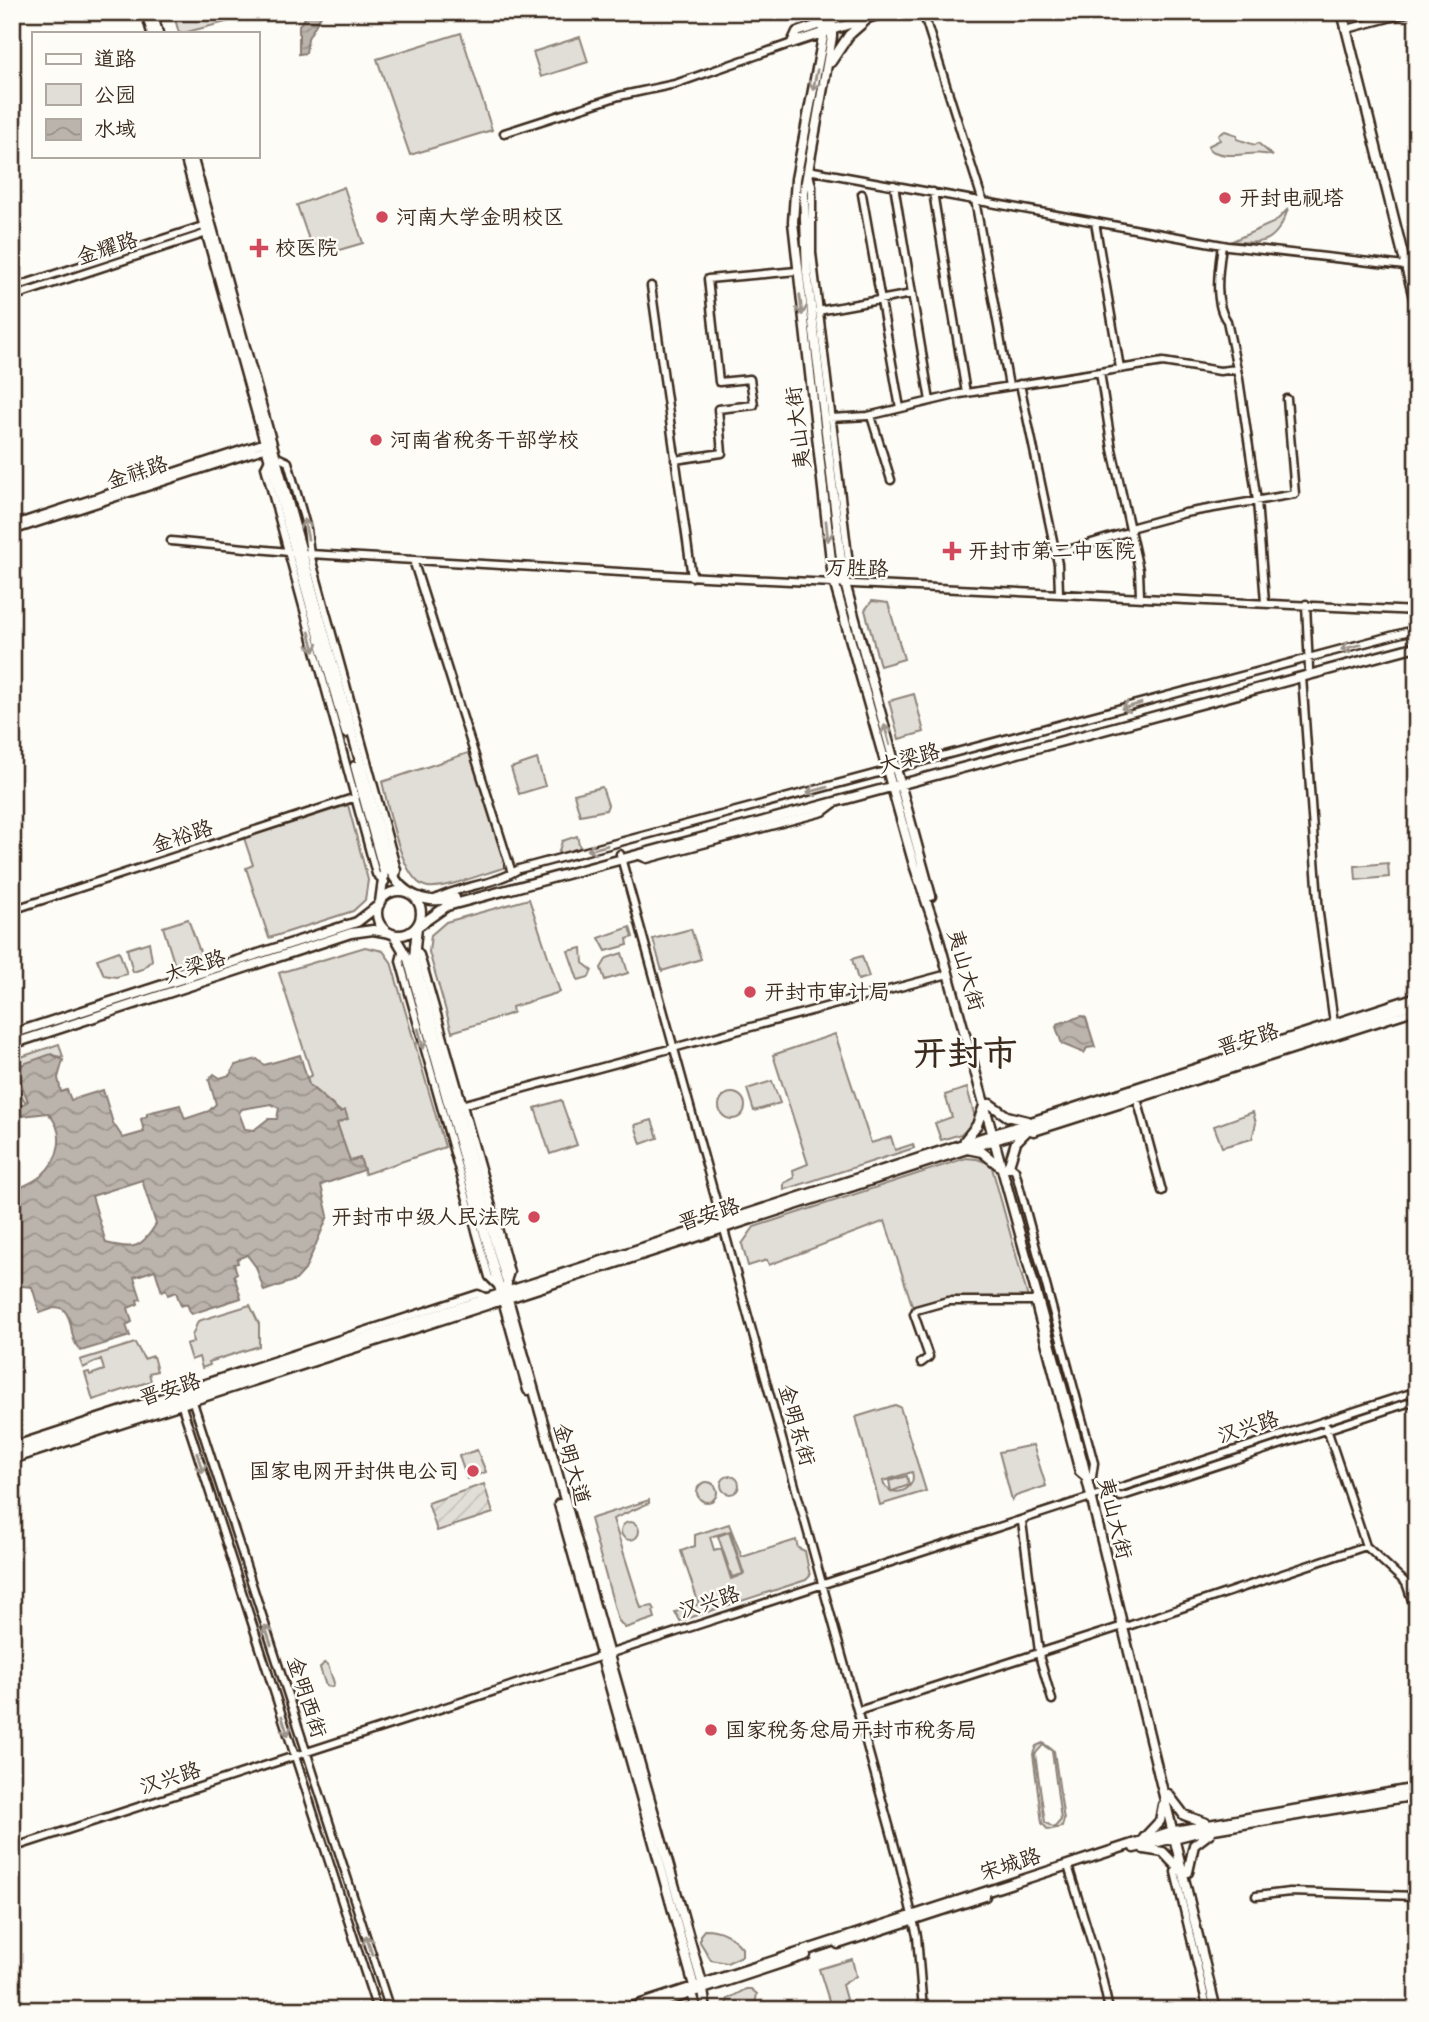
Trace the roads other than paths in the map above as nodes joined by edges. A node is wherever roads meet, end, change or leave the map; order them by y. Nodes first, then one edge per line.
1 (146, 12) edge
2 (152, 12) edge
3 (822, 12) edge
4 (859, 12) edge
5 (886, 12) edge
6 (922, 12) edge
7 (1344, 12) edge
8 (1412, 12) edge
9 (872, 16) junction
10 (833, 21) edge
11 (824, 28) junction
12 (1350, 28) junction
13 (152, 32) edge
14 (158, 32) edge
15 (792, 43) joint
16 (826, 74) junction
17 (504, 133) dead end
18 (186, 158) edge
19 (192, 158) edge
20 (808, 170) junction
21 (894, 185) junction
22 (933, 192) junction
23 (862, 194) dead end
24 (975, 200) junction
25 (983, 202) junction
26 (1095, 222) junction
27 (209, 228) junction
28 (1222, 245) junction
29 (1405, 266) junction
30 (797, 271) junction
31 (651, 286) dead end
32 (12, 288) edge
33 (1417, 291) edge
34 (912, 294) junction
35 (12, 297) edge
36 (880, 299) junction
37 (1417, 310) edge
38 (818, 311) junction
39 (1120, 368) junction
40 (1237, 369) junction
41 (1100, 372) junction
42 (1020, 384) junction
43 (1009, 386) junction
44 (967, 393) junction
45 (1287, 399) dead end
46 (930, 401) junction
47 (900, 408) junction
48 (871, 416) junction
49 (814, 418) junction
50 (828, 418) junction
51 (268, 444) junction
52 (272, 457) junction
53 (675, 460) junction
54 (891, 480) dead end
55 (1257, 500) junction
56 (12, 525) edge
57 (1130, 529) junction
58 (12, 531) edge
59 (170, 541) dead end
60 (299, 553) junction
61 (1055, 554) junction
62 (413, 560) junction
63 (692, 577) junction
64 (834, 584) junction
65 (845, 585) junction
66 (1059, 593) junction
67 (1140, 596) junction
68 (1265, 602) junction
69 (1306, 604) junction
70 (1417, 611) edge
71 (1417, 629) edge
72 (1417, 640) edge
73 (1417, 646) edge
74 (1308, 658) junction
75 (1308, 669) junction
76 (1302, 677) junction
77 (891, 770) junction
78 (895, 783) junction
79 (359, 796) junction
80 (621, 856) junction
81 (512, 873) junction
82 (411, 894) junction
83 (431, 901) junction
84 (380, 904) junction
85 (12, 910) edge
86 (417, 927) junction
87 (392, 934) junction
88 (403, 949) junction
89 (948, 974) junction
90 (1417, 997) edge
91 (1417, 1003) edge
92 (1417, 1010) edge
93 (1334, 1023) junction
94 (13, 1031) edge
95 (12, 1044) edge
96 (675, 1048) junction
97 (1136, 1096) junction
98 (987, 1103) junction
99 (455, 1106) junction
100 (1029, 1127) junction
101 (996, 1135) junction
102 (964, 1146) junction
103 (1005, 1166) junction
104 (1162, 1191) dead end
105 (724, 1224) junction
106 (504, 1292) junction
107 (487, 1298) junction
108 (1035, 1301) junction
109 (921, 1363) dead end
110 (1417, 1392) edge
111 (191, 1397) junction
112 (1417, 1400) edge
113 (180, 1401) junction
114 (1326, 1427) junction
115 (12, 1446) edge
116 (12, 1452) edge
117 (12, 1459) edge
118 (1089, 1477) junction
119 (1094, 1497) junction
120 (1023, 1522) junction
121 (1366, 1546) junction
122 (1417, 1581) edge
123 (1407, 1584) junction
124 (823, 1585) junction
125 (1417, 1615) edge
126 (1126, 1626) junction
127 (1040, 1653) junction
128 (605, 1657) junction
129 (1052, 1700) dead end
130 (858, 1711) junction
131 (307, 1754) junction
132 (296, 1758) junction
133 (1417, 1788) edge
134 (1166, 1795) junction
135 (1417, 1795) edge
136 (1214, 1826) junction
137 (1175, 1834) junction
138 (1142, 1840) junction
139 (1134, 1848) junction
140 (12, 1850) edge
141 (1069, 1869) junction
142 (1183, 1870) junction
143 (1256, 1896) dead end
144 (1417, 1896) edge
145 (913, 1917) junction
146 (697, 1988) junction
147 (377, 2010) edge
148 (390, 2010) edge
149 (623, 2010) edge
150 (640, 2010) edge
151 (697, 2010) edge
152 (706, 2010) edge
153 (923, 2010) edge
154 (1109, 2010) edge
155 (1208, 2010) edge
156 (1219, 2010) edge

1 - 13 main road
2 - 14 main road
3 - 11 main road, 夷山大街
4 - 10 main road
5 - 9 main road
6 - 25 street
7 - 12 main road
7 - 29 main road
8 - 12 street
9 - 10 main road
9 - 16 main road
10 - 11 main road
10 - 16 main road, 夷山大街
11 - 15 main road
11 -> 30 main road, 夷山大街
12 - 33 main road
15 - 17 street
16 - 20 main road, 夷山大街
18 - 27 main road
19 - 27 main road
20 - 21 street
20 - 38 street
20 - 50 main road, 夷山大街
21 - 22 street
21 - 34 street
22 - 24 street
22 - 44 street
23 - 36 street
24 - 25 street
24 - 43 street
25 - 26 street
26 - 28 street
26 - 39 street
27 - 32 street, 金耀路
27 - 35 street, 金耀路
27 - 51 main road
28 - 29 street
28 - 40 street
29 - 37 main road
30 -> 49 main road, 夷山大街
30 - 53 street
31 - 53 street
34 - 36 street
34 - 46 street
36 - 38 street
36 - 47 street
38 - 50 street
39 - 40 street
39 - 41 street
40 - 55 street
41 - 42 street
41 - 57 street
42 - 43 street
42 - 61 street
43 - 44 street
44 - 46 street
45 - 55 street
46 - 47 street
47 - 48 street
48 - 50 street
48 - 54 street
49 - 50 street
49 -> 64 main road, 夷山大街
50 - 65 main road, 夷山大街
51 - 52 main road
51 - 56 street, 金祥路
51 - 58 street, 金祥路
52 - 60 main road
60 -> 52 street
53 - 63 street
55 - 57 street
55 - 68 street
57 - 61 street
57 - 67 street
59 - 60 street, 万胜路
60 - 62 street, 万胜路
60 -> 79 main road
60 - 82 main road
61 - 66 street
62 - 63 street, 万胜路
62 - 81 street
63 - 64 street, 万胜路
64 - 65 street, 万胜路
64 - 77 main road, 夷山大街
65 - 66 street, 万胜路
77 -> 65 main road, 夷山大街
66 - 67 street, 万胜路
67 - 68 street, 万胜路
68 - 69 street, 万胜路
69 - 70 street, 万胜路
69 - 74 street
71 -> 74 street
72 - 75 main road, 大梁路
73 - 76 main road, 大梁路
74 - 75 street
74 -> 77 street
75 - 78 main road, 大梁路
76 - 78 main road, 大梁路
76 - 93 street
77 - 78 main road, 夷山大街
77 -> 81 street
78 - 80 main road, 大梁路
78 - 80 main road, 大梁路
78 - 89 main road, 夷山大街
78 - 98 main road, 夷山大街
79 - 84 main road
79 - 85 street, 金裕路
80 - 83 main road, 大梁路
80 - 86 main road, 大梁路
80 - 96 street, 金明东街
81 - 83 street
82 - 83 main road, 大梁路
82 - 84 main road
82 - 86 main road
84 - 87 main road
84 - 94 main road, 大梁路
86 - 87 main road
86 - 99 main road, 金明大道
87 - 88 main road, 金明大道
87 - 95 main road, 大梁路
88 - 99 main road, 金明大道
88 -> 106 street
89 - 96 street
89 - 98 main road, 夷山大街
90 - 93 main road, 晋安路
91 - 97 main road, 晋安路
92 - 97 street
93 - 100 main road, 晋安路
96 - 99 street
96 - 105 street, 金明东街
97 - 100 main road, 晋安路
97 - 104 street
98 - 100 main road
98 - 101 main road, 夷山大街
98 - 102 main road
99 - 106 main road, 金明大道
99 - 106 street
100 - 101 main road, 晋安路
100 - 103 main road
101 - 102 main road, 晋安路
101 - 103 main road, 夷山大街
102 - 103 main road
102 - 105 main road, 晋安路
103 - 108 street
103 - 118 main road, 夷山大街
105 - 106 main road, 晋安路
105 - 124 street, 金明东街
106 - 107 main road, 晋安路
106 - 111 main road, 晋安路
106 - 128 main road, 金明大道
107 - 111 main road, 晋安路
107 - 115 street
108 - 109 street
108 - 118 street
110 - 114 street, 汉兴路
110 - 119 street, 汉兴路
111 - 113 main road, 晋安路
131 -> 111 street, 金明西街
112 - 114 street
113 - 116 main road, 晋安路
113 - 117 main road, 晋安路
113 -> 132 street, 金明西街
114 - 119 street, 汉兴路
114 - 121 street
118 - 119 main road, 夷山大街
119 - 120 street, 汉兴路
119 - 124 street, 汉兴路
119 - 126 main road, 夷山大街
120 - 124 street, 汉兴路
120 - 127 street
121 - 123 street
121 - 126 street
122 - 123 street
123 - 125 street
124 - 128 street, 汉兴路
124 - 130 street, 金明东街
126 - 127 street
126 - 134 main road, 夷山大街
127 - 129 street
127 - 130 street
128 - 131 street, 汉兴路
128 - 146 main road, 金明大道
130 - 145 street, 金明东街
131 - 132 street, 汉兴路
148 -> 131 street, 金明西街
132 - 140 street, 汉兴路
132 - 147 street, 金明西街
133 - 136 main road, 宋城路
134 - 136 main road
134 - 137 main road, 夷山大街
134 - 138 main road
135 - 136 main road, 宋城路
136 - 137 main road, 宋城路
136 - 142 main road
137 - 138 main road, 宋城路
137 - 139 main road, 宋城路
137 - 142 main road, 夷山大街
138 - 145 main road, 宋城路
139 - 141 main road, 宋城路
139 - 142 main road
141 - 145 main road, 宋城路
141 - 154 street
142 - 155 street
142 - 156 main road, 夷山大街
143 - 144 street
145 - 146 main road, 宋城路
145 - 153 street, 金明东街
146 - 149 main road, 宋城路
146 - 150 main road, 宋城路
146 - 151 main road, 金明大道
146 - 152 main road, 金明大道

